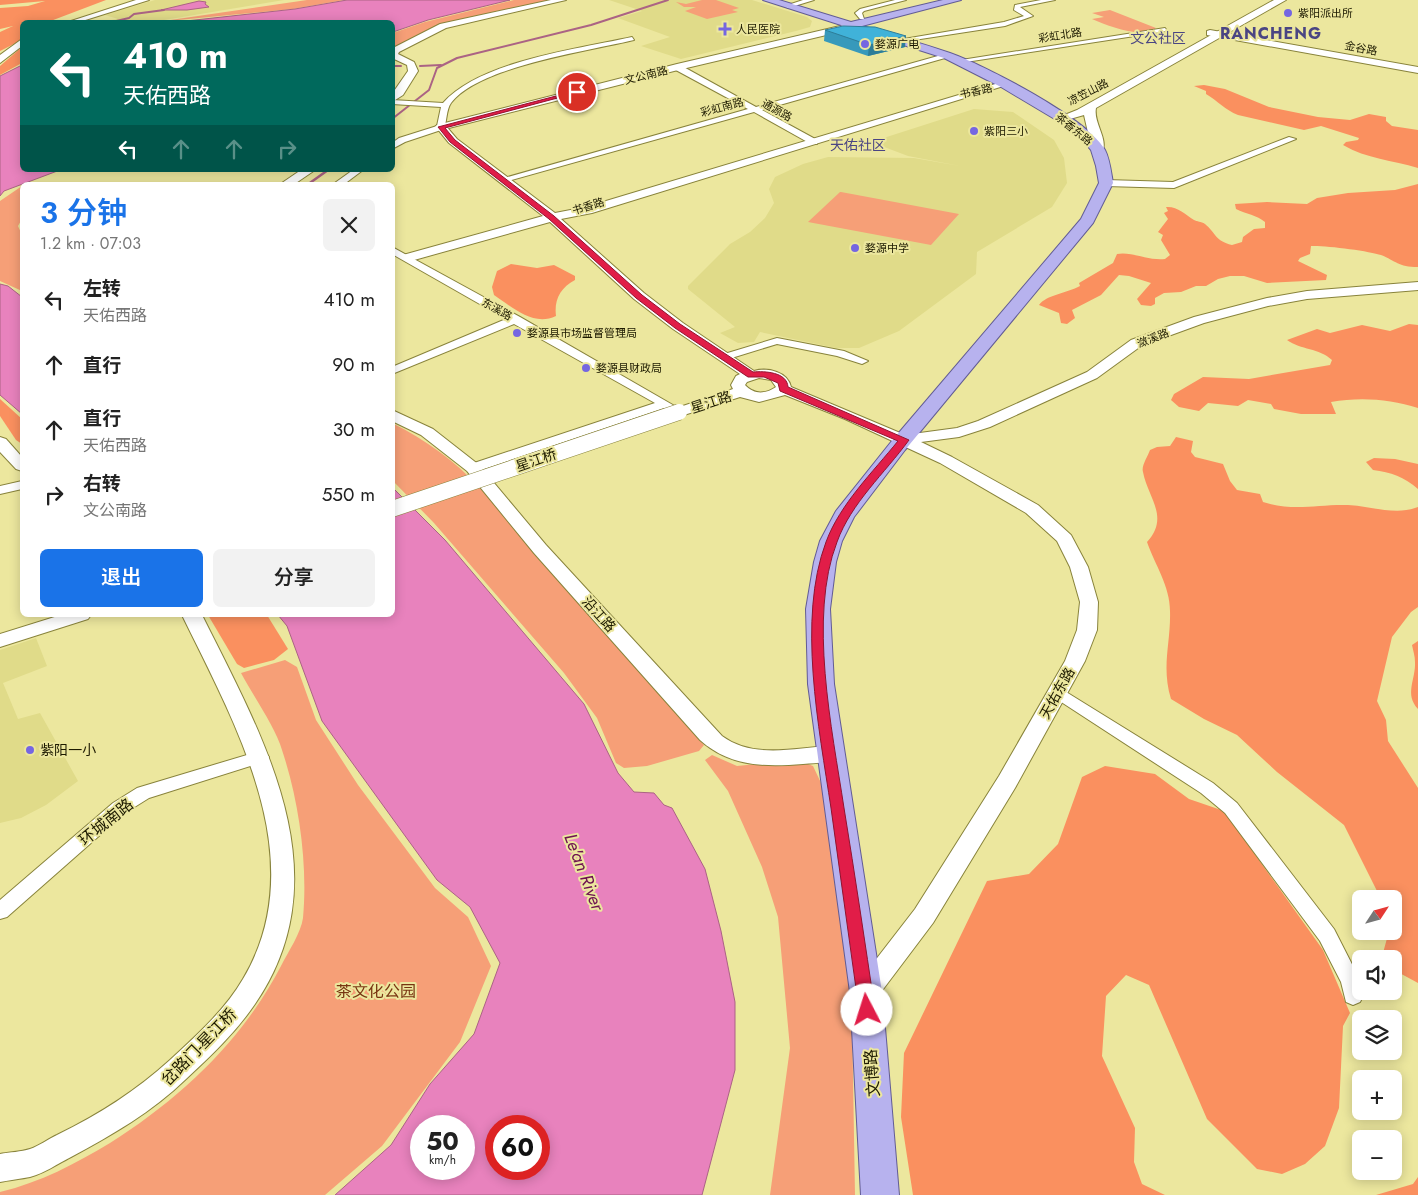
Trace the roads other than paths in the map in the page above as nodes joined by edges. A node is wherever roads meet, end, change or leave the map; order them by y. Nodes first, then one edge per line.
1 (144, 0) edge
2 (562, 0) edge
3 (768, 0) edge
4 (811, 0) edge
5 (903, 0) edge
6 (956, 0) edge
7 (1052, 0) edge
8 (1271, 0) edge
9 (1281, 0) edge
10 (788, 6) junction
11 (79, 20) edge
12 (858, 22) junction
13 (1164, 30) dead end
14 (1214, 33) junction
15 (632, 38) dead end
16 (901, 40) junction
17 (20, 44) edge
18 (395, 52) edge
19 (395, 56) edge
20 (953, 58) junction
21 (0, 60) edge
22 (676, 67) junction
23 (1418, 70) edge
24 (1005, 84) junction
25 (395, 98) edge
26 (395, 101) edge
27 (445, 105) junction
28 (1087, 105) junction
29 (1048, 109) junction
30 (753, 110) junction
31 (1063, 118) junction
32 (441, 127) junction
33 (1292, 139) dead end
34 (811, 141) junction
35 (395, 144) edge
36 (1098, 150) junction
37 (306, 172) edge
38 (356, 172) edge
39 (501, 180) junction
40 (290, 182) edge
41 (341, 182) edge
42 (1106, 183) junction
43 (552, 217) junction
44 (395, 252) edge
45 (407, 258) junction
46 (1418, 286) edge
47 (516, 319) junction
48 (725, 357) junction
49 (862, 362) dead end
50 (395, 370) edge
51 (751, 375) junction
52 (783, 389) junction
53 (742, 391) junction
54 (665, 404) junction
55 (679, 412) junction
56 (395, 416) edge
57 (904, 440) junction
58 (0, 442) edge
59 (20, 464) edge
60 (473, 468) junction
61 (20, 485) edge
62 (0, 490) edge
63 (395, 508) edge
64 (75, 617) edge
65 (193, 617) edge
66 (0, 642) edge
67 (1058, 692) junction
68 (830, 754) junction
69 (260, 757) junction
70 (0, 911) edge
71 (1352, 989) edge
72 (866, 992) junction
73 (0, 1168) edge
74 (880, 1195) edge

1 - 11 street
2 - 18 street
3 - 10 main road, 茶香东路
4 - 10 street
5 - 12 street
6 - 12 main road
7 - 16 street
8 - 14 main road, 凉笠山路
9 - 14 main road, 凉笠山路
10 - 12 main road, 茶香东路
12 - 16 main road, 茶香东路
12 - 22 main road, 文公南路
13 - 20 street, 彩虹北路
14 - 23 street, 金谷路
14 - 28 main road, 凉笠山路
15 - 27 street
16 - 20 main road, 茶香东路
17 - 21 street
19 - 25 street
20 - 24 main road, 茶香东路
20 - 30 street, 彩虹南路
22 - 30 street, 通源路
22 - 32 main road, 文公南路
24 - 29 main road, 茶香东路
24 - 34 street, 书香路
26 - 27 street
27 - 32 street
28 - 29 main road
28 - 31 main road, 凉笠山路
28 - 36 main road
29 - 31 main road, 茶香东路
30 - 34 street, 通源路
30 - 39 street, 彩虹南路
31 - 36 main road, 茶香东路
32 - 35 street
32 - 39 street
33 - 42 street
34 - 43 street, 书香路
36 - 42 main road, 茶香东路
37 - 40 street
38 - 41 street
39 - 43 street
42 - 57 main road
43 - 45 street, 书香路
43 - 48 street
44 - 45 street, 东溪路
45 - 47 street, 东溪路
46 - 57 street, 潋溪路
47 - 50 street
47 - 54 street, 东溪路
48 - 49 street
48 - 51 street
51 - 52 street, 天佑东路
51 - 53 street
52 - 53 street
52 - 57 street, 天佑东路
53 - 55 street, 星江路
54 - 55 street, 东溪路
54 - 60 street
55 - 63 street, 星江桥, bridge
56 - 60 street, 沿江路
57 - 67 street, 天佑东路
57 - 68 main road, 文博路
58 - 59 street
60 - 68 street, 沿江路
61 - 62 street
64 - 66 street
65 - 69 street, 岔路门-星江桥
67 - 71 street
67 - 72 street, 天佑东路
68 - 72 main road, 文博路
69 - 70 street, 环城南路
69 - 73 street, 岔路门-星江桥
72 - 74 main road, 文博路

